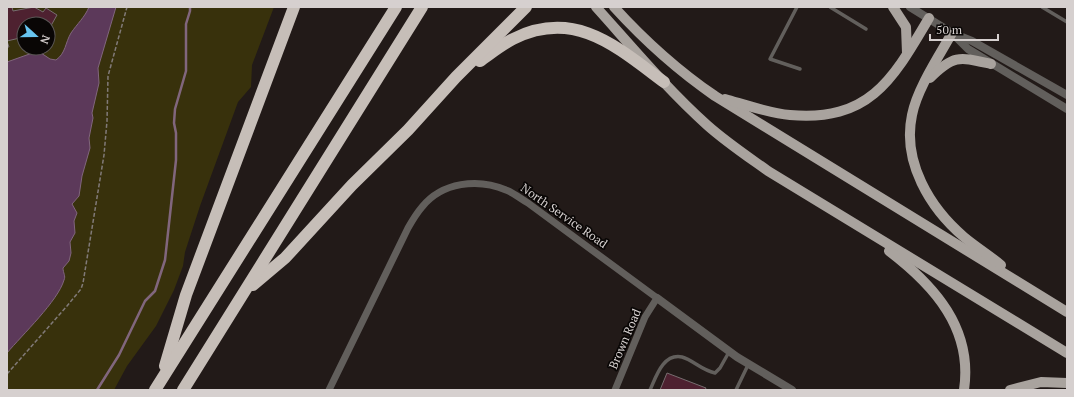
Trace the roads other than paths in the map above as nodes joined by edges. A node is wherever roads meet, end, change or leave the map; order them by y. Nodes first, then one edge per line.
1 (294, 7) edge
2 (396, 7) edge
3 (422, 7) edge
4 (526, 7) edge
5 (596, 7) edge
6 (614, 7) edge
7 (797, 7) edge
8 (830, 7) edge
9 (893, 7) edge
10 (910, 7) edge
11 (1042, 7) edge
12 (929, 18) junction
13 (1067, 22) edge
14 (866, 28) dead end
15 (952, 33) junction
16 (907, 55) junction
17 (991, 64) junction
18 (800, 69) dead end
19 (456, 78) junction
20 (664, 82) junction
21 (925, 83) junction
22 (1067, 94) edge
23 (715, 96) junction
24 (1067, 109) edge
25 (845, 217) junction
26 (245, 292) junction
27 (1042, 296) junction
28 (657, 298) junction
29 (1067, 312) edge
30 (730, 351) junction
31 (1067, 353) edge
32 (749, 364) junction
33 (1067, 383) edge
34 (158, 385) edge
35 (183, 390) edge
36 (329, 390) edge
37 (615, 390) edge
38 (650, 390) edge
39 (736, 390) edge
40 (792, 390) edge
41 (964, 390) edge
42 (1010, 390) edge

1 - 34 highway
2 - 34 highway
3 - 26 highway
4 - 19 highway
5 - 20 main road
6 - 23 main road
7 - 18 lane
8 - 14 lane
9 - 16 main road
10 - 12 street
11 - 13 lane
12 - 15 street
12 - 16 main road
15 - 17 street
15 - 21 main road
15 - 22 street
16 - 23 main road
17 - 21 main road
17 - 24 street
19 - 20 highway
19 - 26 highway
20 - 25 main road
21 - 27 main road
23 - 27 main road
25 - 31 main road
25 - 41 main road
26 - 35 highway
27 - 29 main road
28 - 30 street, North Service Road
28 - 36 street, North Service Road
28 - 37 street, Brown Road
30 - 32 street, North Service Road
30 - 38 lane
32 - 39 lane
32 - 40 street, North Service Road
33 - 42 main road

